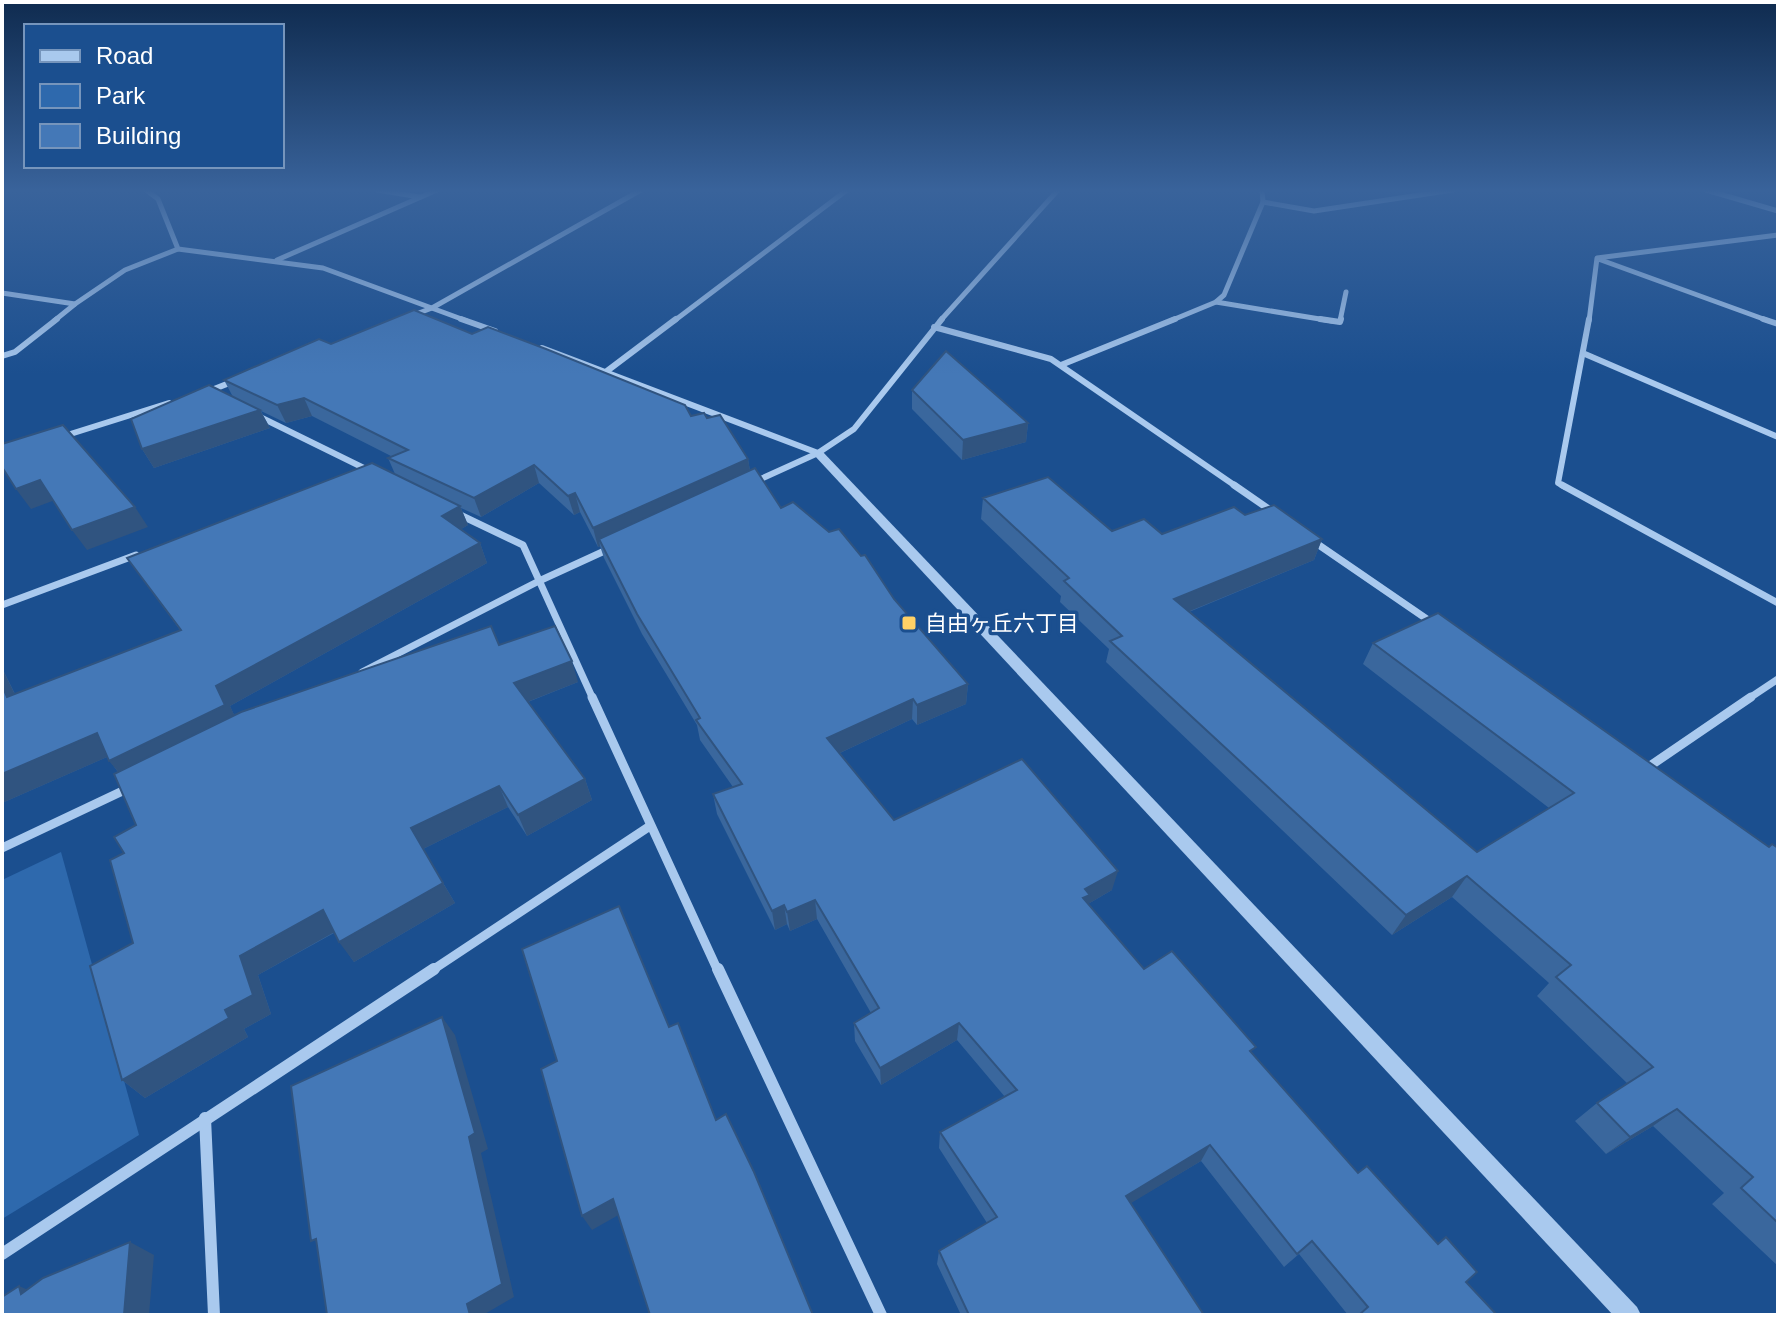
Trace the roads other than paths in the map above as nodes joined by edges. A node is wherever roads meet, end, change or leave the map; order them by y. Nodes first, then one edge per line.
1 (172, 251) edge
2 (200, 251) edge
3 (297, 251) edge
4 (532, 251) edge
5 (766, 251) edge
6 (1002, 251) edge
7 (1242, 251) edge
8 (1653, 251) edge
9 (1597, 258) junction
10 (277, 260) junction
11 (1346, 292) dead end
12 (2, 293) edge
13 (1216, 302) junction
14 (75, 304) junction
15 (432, 308) junction
16 (403, 319) edge
17 (1778, 324) edge
18 (934, 327) junction
19 (505, 334) edge
20 (534, 345) edge
21 (1585, 354) junction
22 (2, 356) edge
23 (1061, 365) junction
24 (607, 371) junction
25 (249, 376) edge
26 (221, 398) edge
27 (178, 401) edge
28 (250, 412) edge
29 (61, 437) edge
30 (1778, 437) edge
31 (818, 453) junction
32 (365, 469) junction
33 (351, 474) edge
34 (380, 476) edge
35 (748, 485) edge
36 (451, 510) edge
37 (1281, 518) edge
38 (1307, 536) edge
39 (622, 543) edge
40 (147, 550) edge
41 (539, 581) junction
42 (1778, 603) edge
43 (2, 605) edge
44 (1436, 626) edge
45 (347, 679) edge
46 (1778, 679) edge
47 (1630, 761) edge
48 (1643, 770) junction
49 (1655, 779) edge
50 (140, 783) edge
51 (650, 826) junction
52 (2, 848) edge
53 (205, 1118) junction
54 (2, 1254) edge
55 (214, 1315) edge
56 (881, 1315) edge
57 (1629, 1315) edge

1 - 14 street
2 - 10 street
3 - 10 street
4 - 15 street
5 - 24 street
6 - 18 street
7 - 13 street
8 - 9 street
9 - 17 street
9 - 21 street
10 - 15 street
11 - 13 street
12 - 14 street
13 - 23 street
14 - 22 street
15 - 16 street
15 - 19 street
18 - 23 street
18 - 31 street
20 - 24 street
21 - 30 street
21 - 42 street
23 - 37 street
24 - 31 street
25 - 26 street
27 - 29 street
28 - 32 street
31 - 35 street
31 - 57 street
32 - 33 street
32 - 34 street
36 - 41 street
38 - 44 street
39 - 41 street
40 - 43 street
41 - 45 street
41 - 51 street
46 - 48 street
47 - 48 street
48 - 49 street
50 - 52 street
51 - 53 street
51 - 56 street
53 - 54 street
53 - 55 street

